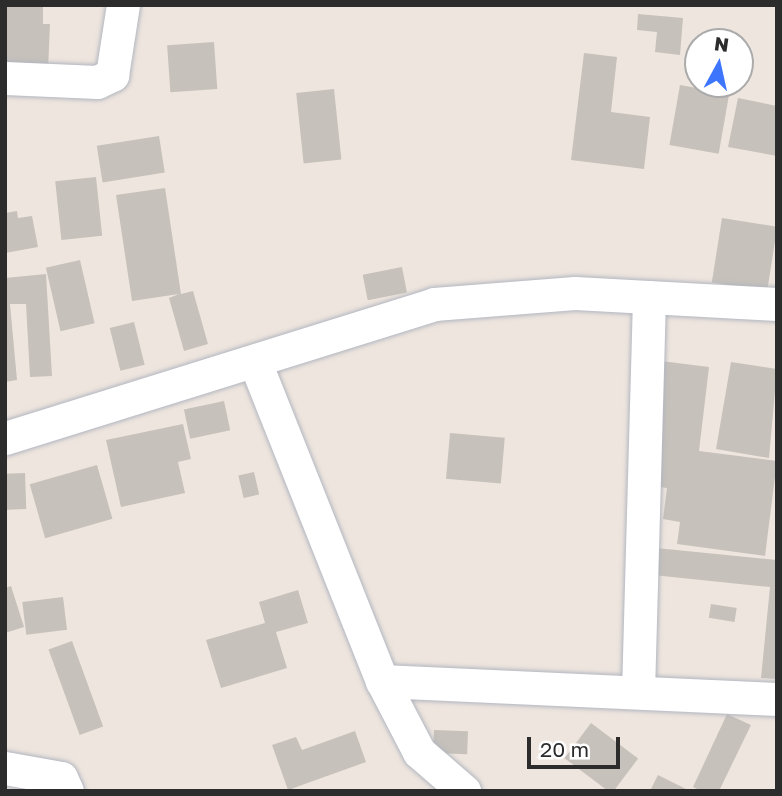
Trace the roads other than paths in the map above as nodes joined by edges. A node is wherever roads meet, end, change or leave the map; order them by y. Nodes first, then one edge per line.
1 (123, 5) edge
2 (5, 78) edge
3 (649, 297) junction
4 (777, 304) edge
5 (255, 362) junction
6 (5, 438) edge
7 (382, 681) junction
8 (638, 692) junction
9 (777, 699) edge
10 (5, 768) edge
11 (67, 791) edge
12 (464, 791) edge

1 - 2 street
3 - 4 street
3 - 5 street
3 - 8 street
5 - 6 street
5 - 7 street
7 - 8 street
7 - 12 street
8 - 9 street
10 - 11 street

